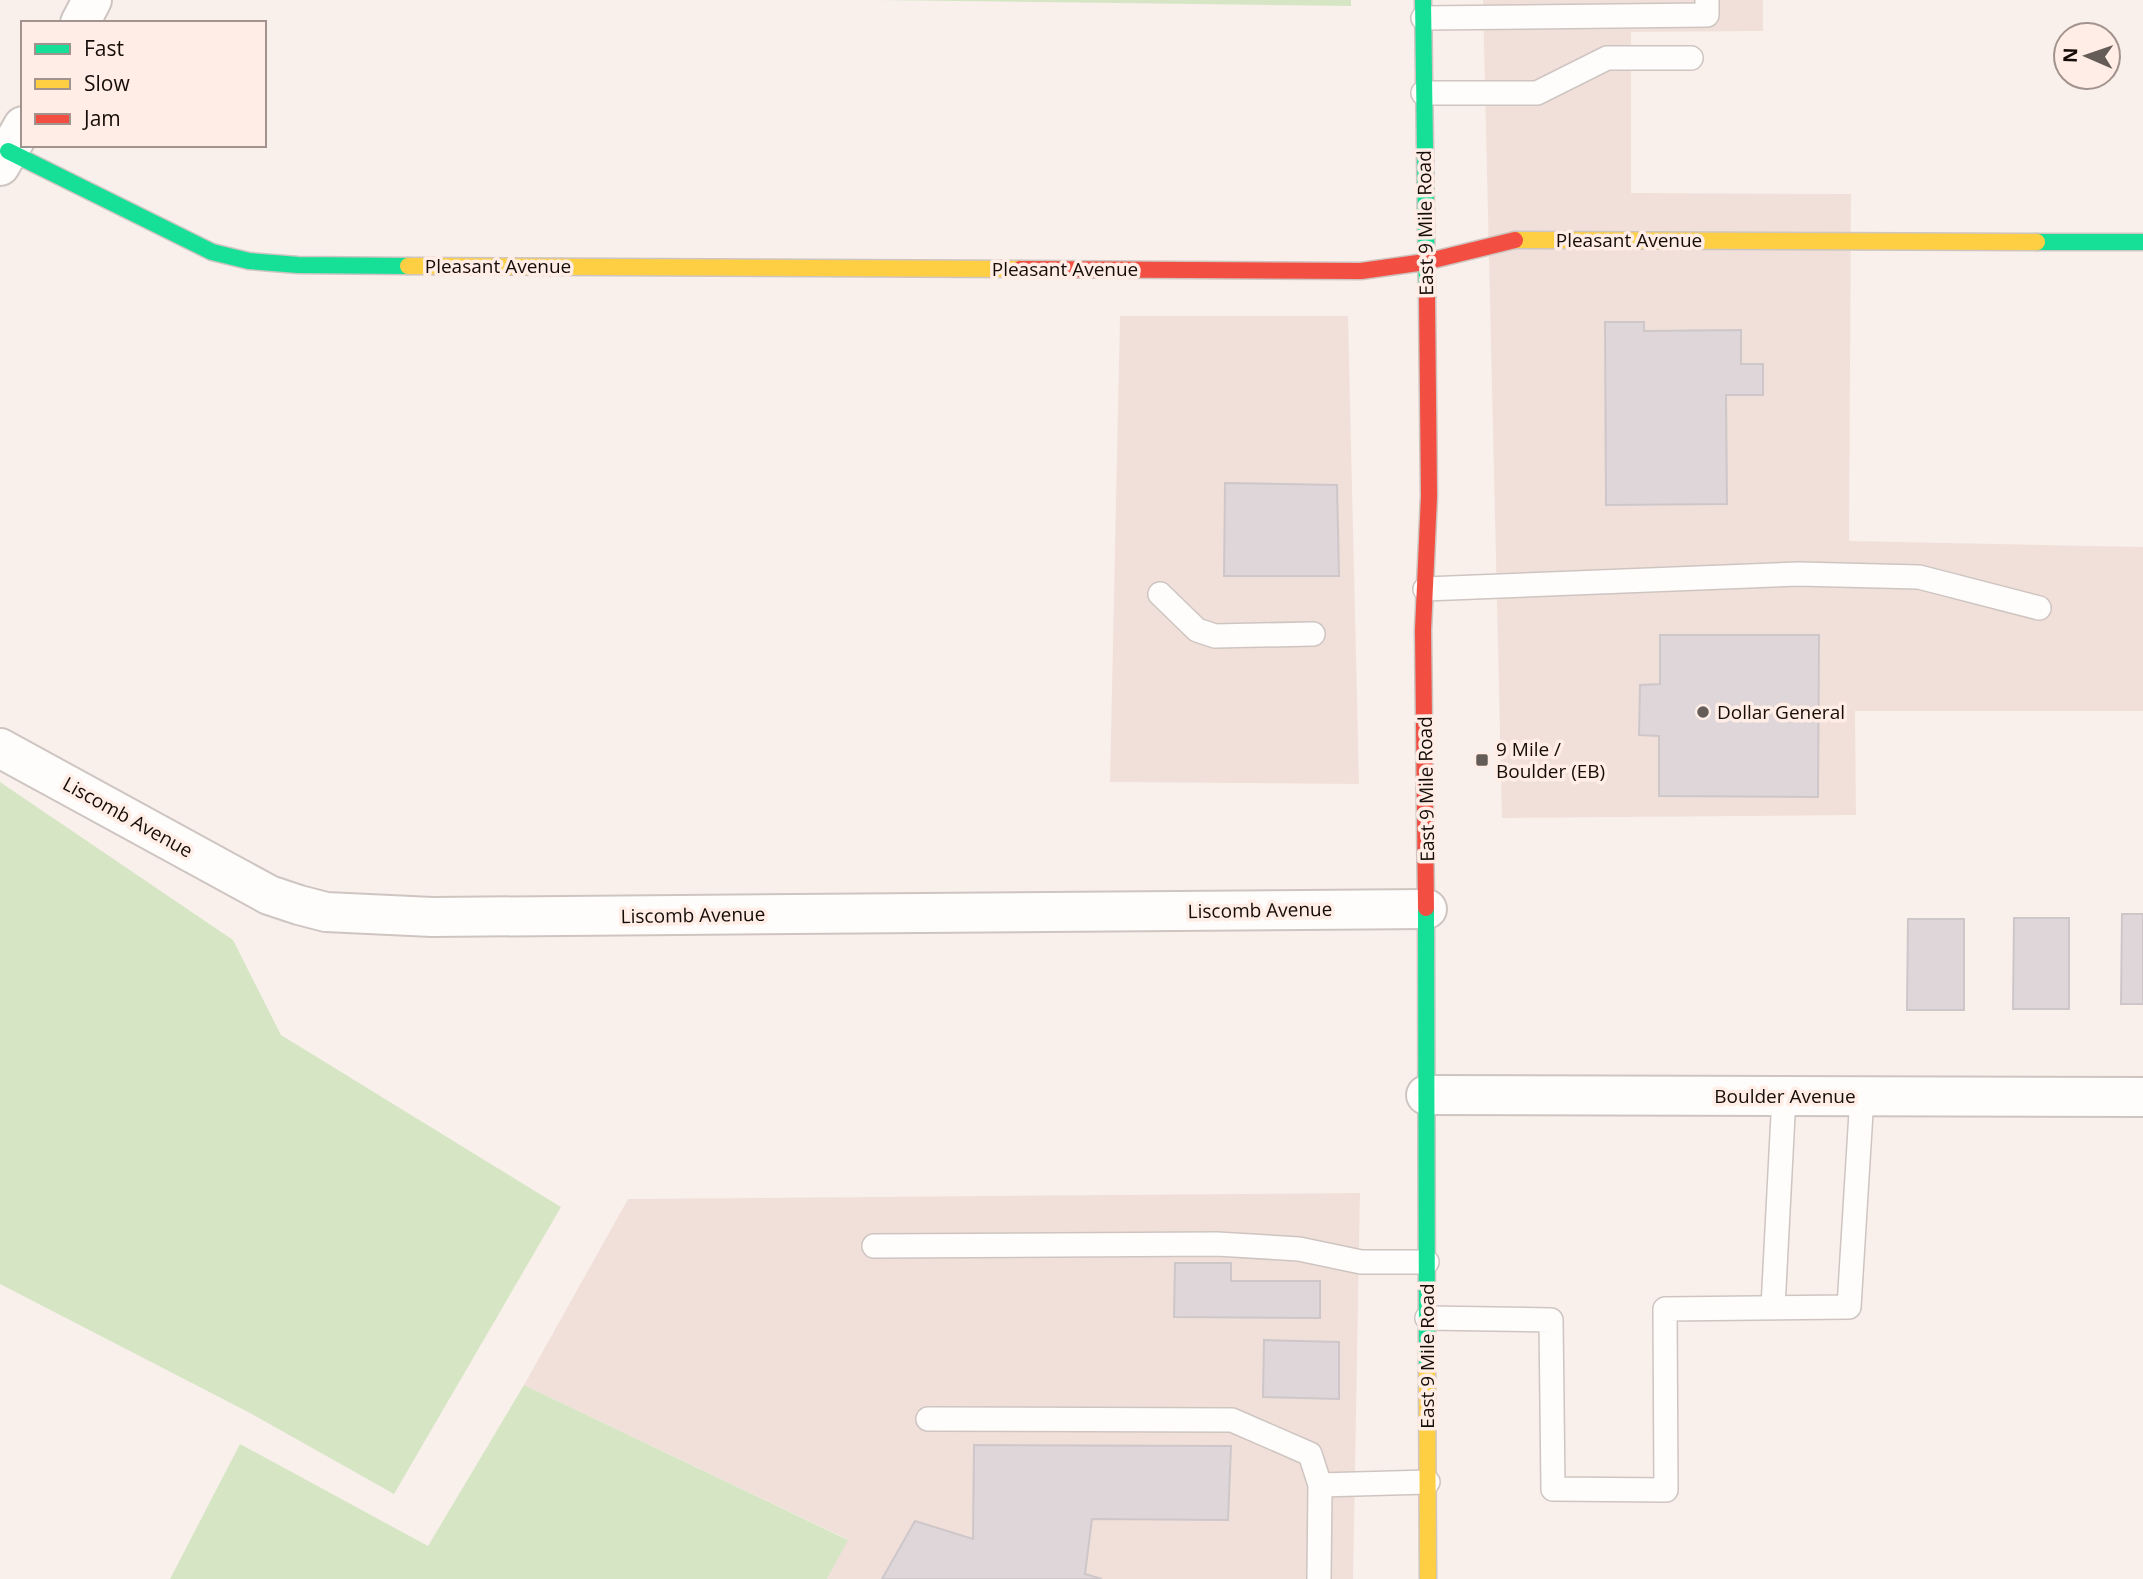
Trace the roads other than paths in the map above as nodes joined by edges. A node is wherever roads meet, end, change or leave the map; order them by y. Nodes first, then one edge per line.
1 (92, 0) edge
2 (1707, 0) edge
3 (1423, 9) edge
4 (81, 21) edge
5 (1691, 58) dead end
6 (1423, 93) junction
7 (10, 148) edge
8 (2143, 242) edge
9 (1425, 262) junction
10 (1425, 589) junction
11 (1160, 594) dead end
12 (2039, 608) dead end
13 (1313, 634) dead end
14 (0, 748) edge
15 (1427, 909) junction
16 (1426, 1095) junction
17 (1784, 1096) junction
18 (1862, 1096) junction
19 (2143, 1097) edge
20 (874, 1246) dead end
21 (1427, 1262) junction
22 (1773, 1307) junction
23 (1427, 1318) junction
24 (928, 1419) dead end
25 (1428, 1482) junction
26 (1320, 1485) junction
27 (1319, 1579) edge
28 (1428, 1579) edge

1 - 4 street
2 - 3 lane
3 - 6 street, East 9 Mile Road
5 - 6 lane
6 - 9 street, East 9 Mile Road
7 - 9 street, Pleasant Avenue
8 - 9 street, Pleasant Avenue
9 - 10 street, East 9 Mile Road
10 - 12 lane
10 - 15 street, East 9 Mile Road
11 - 13 lane
14 - 15 street, Liscomb Avenue
15 - 16 street, East 9 Mile Road
16 - 17 street, Boulder Avenue
16 - 21 street, East 9 Mile Road
17 - 18 street, Boulder Avenue
17 - 22 lane
18 - 19 street, Boulder Avenue
18 - 22 lane
20 - 21 lane
21 - 23 street, East 9 Mile Road
22 - 23 lane
23 - 25 street, East 9 Mile Road
24 - 26 lane
25 - 26 lane
25 - 28 street, East 9 Mile Road
26 - 27 lane

